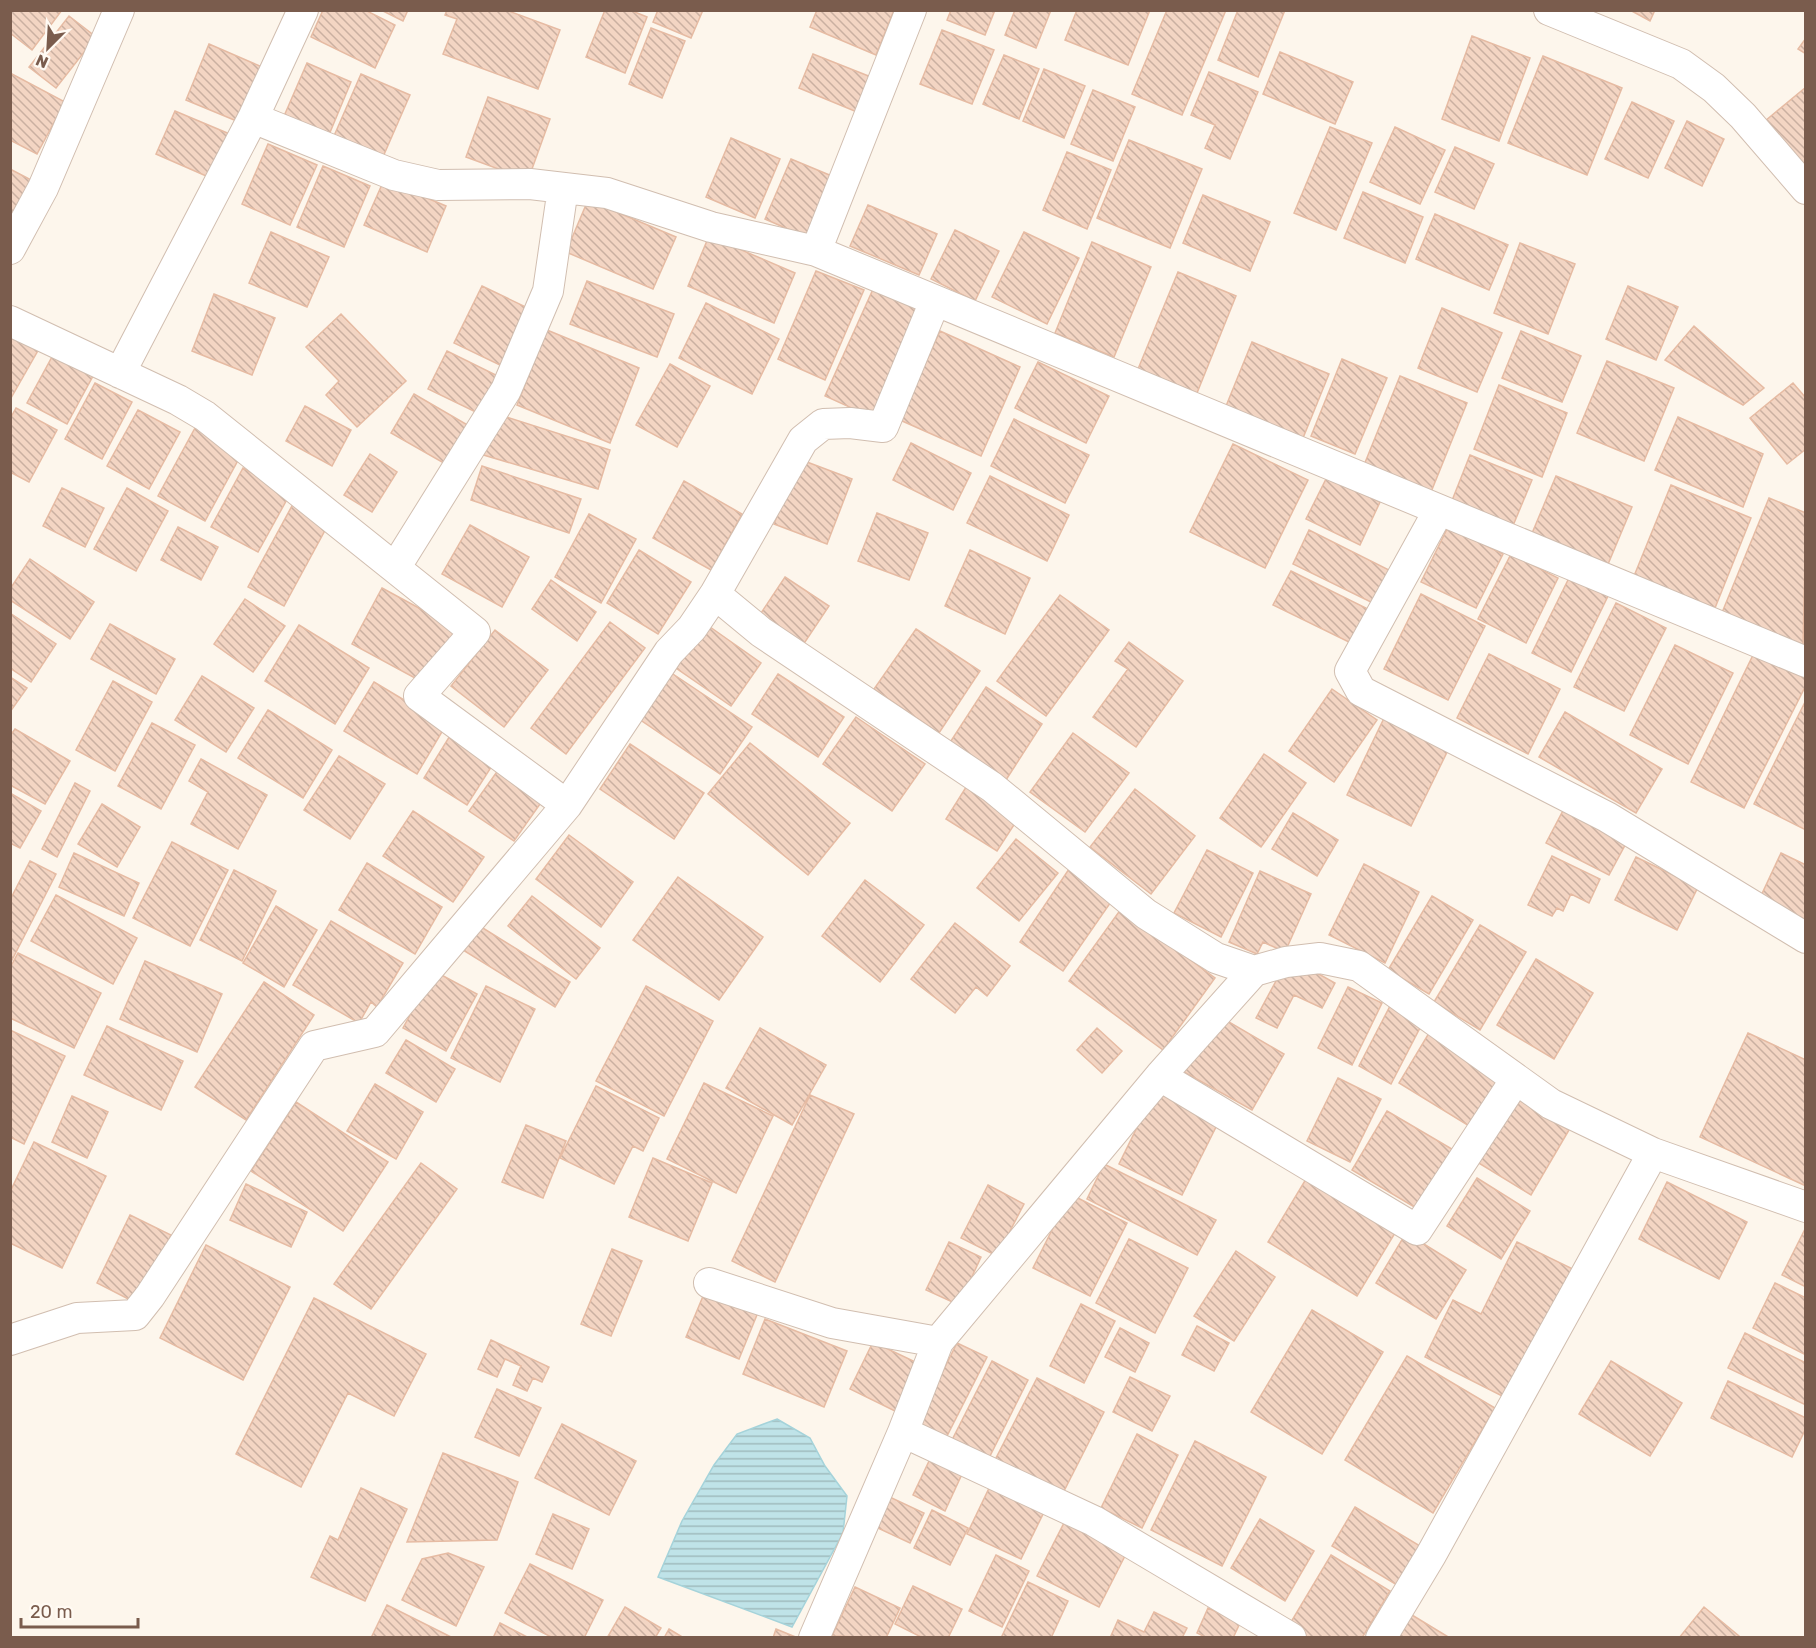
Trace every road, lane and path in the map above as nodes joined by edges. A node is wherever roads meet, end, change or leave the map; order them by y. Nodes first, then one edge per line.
1 (119, 10) edge
2 (303, 10) edge
3 (911, 10) edge
4 (1561, 13) edge
5 (253, 118) junction
6 (563, 188) junction
7 (1806, 189) edge
8 (10, 249) edge
9 (816, 251) junction
10 (935, 301) junction
11 (10, 321) edge
12 (120, 373) junction
13 (1439, 510) junction
14 (395, 568) junction
15 (715, 594) junction
16 (1806, 662) edge
17 (567, 805) junction
18 (1806, 938) edge
19 (1254, 971) junction
20 (1160, 1076) junction
21 (1516, 1079) junction
22 (1653, 1153) junction
23 (1806, 1207) edge
24 (709, 1283) dead end
25 (10, 1340) edge
26 (938, 1342) junction
27 (903, 1432) junction
28 (814, 1638) edge
29 (1291, 1638) edge
30 (1381, 1638) edge

1 - 8 street
2 - 5 street
3 - 9 street
4 - 7 street
5 - 6 street
5 - 12 street
6 - 9 street
6 - 14 street
9 - 10 street
10 - 13 street
10 - 15 street
11 - 12 street
12 - 14 street
13 - 16 street
13 - 18 street
14 - 17 street
15 - 17 street
15 - 19 street
17 - 25 street
19 - 20 street
19 - 21 street
20 - 21 street
20 - 26 street
21 - 22 street
22 - 23 street
22 - 30 street
24 - 26 street
26 - 27 street
27 - 28 street
27 - 29 street

